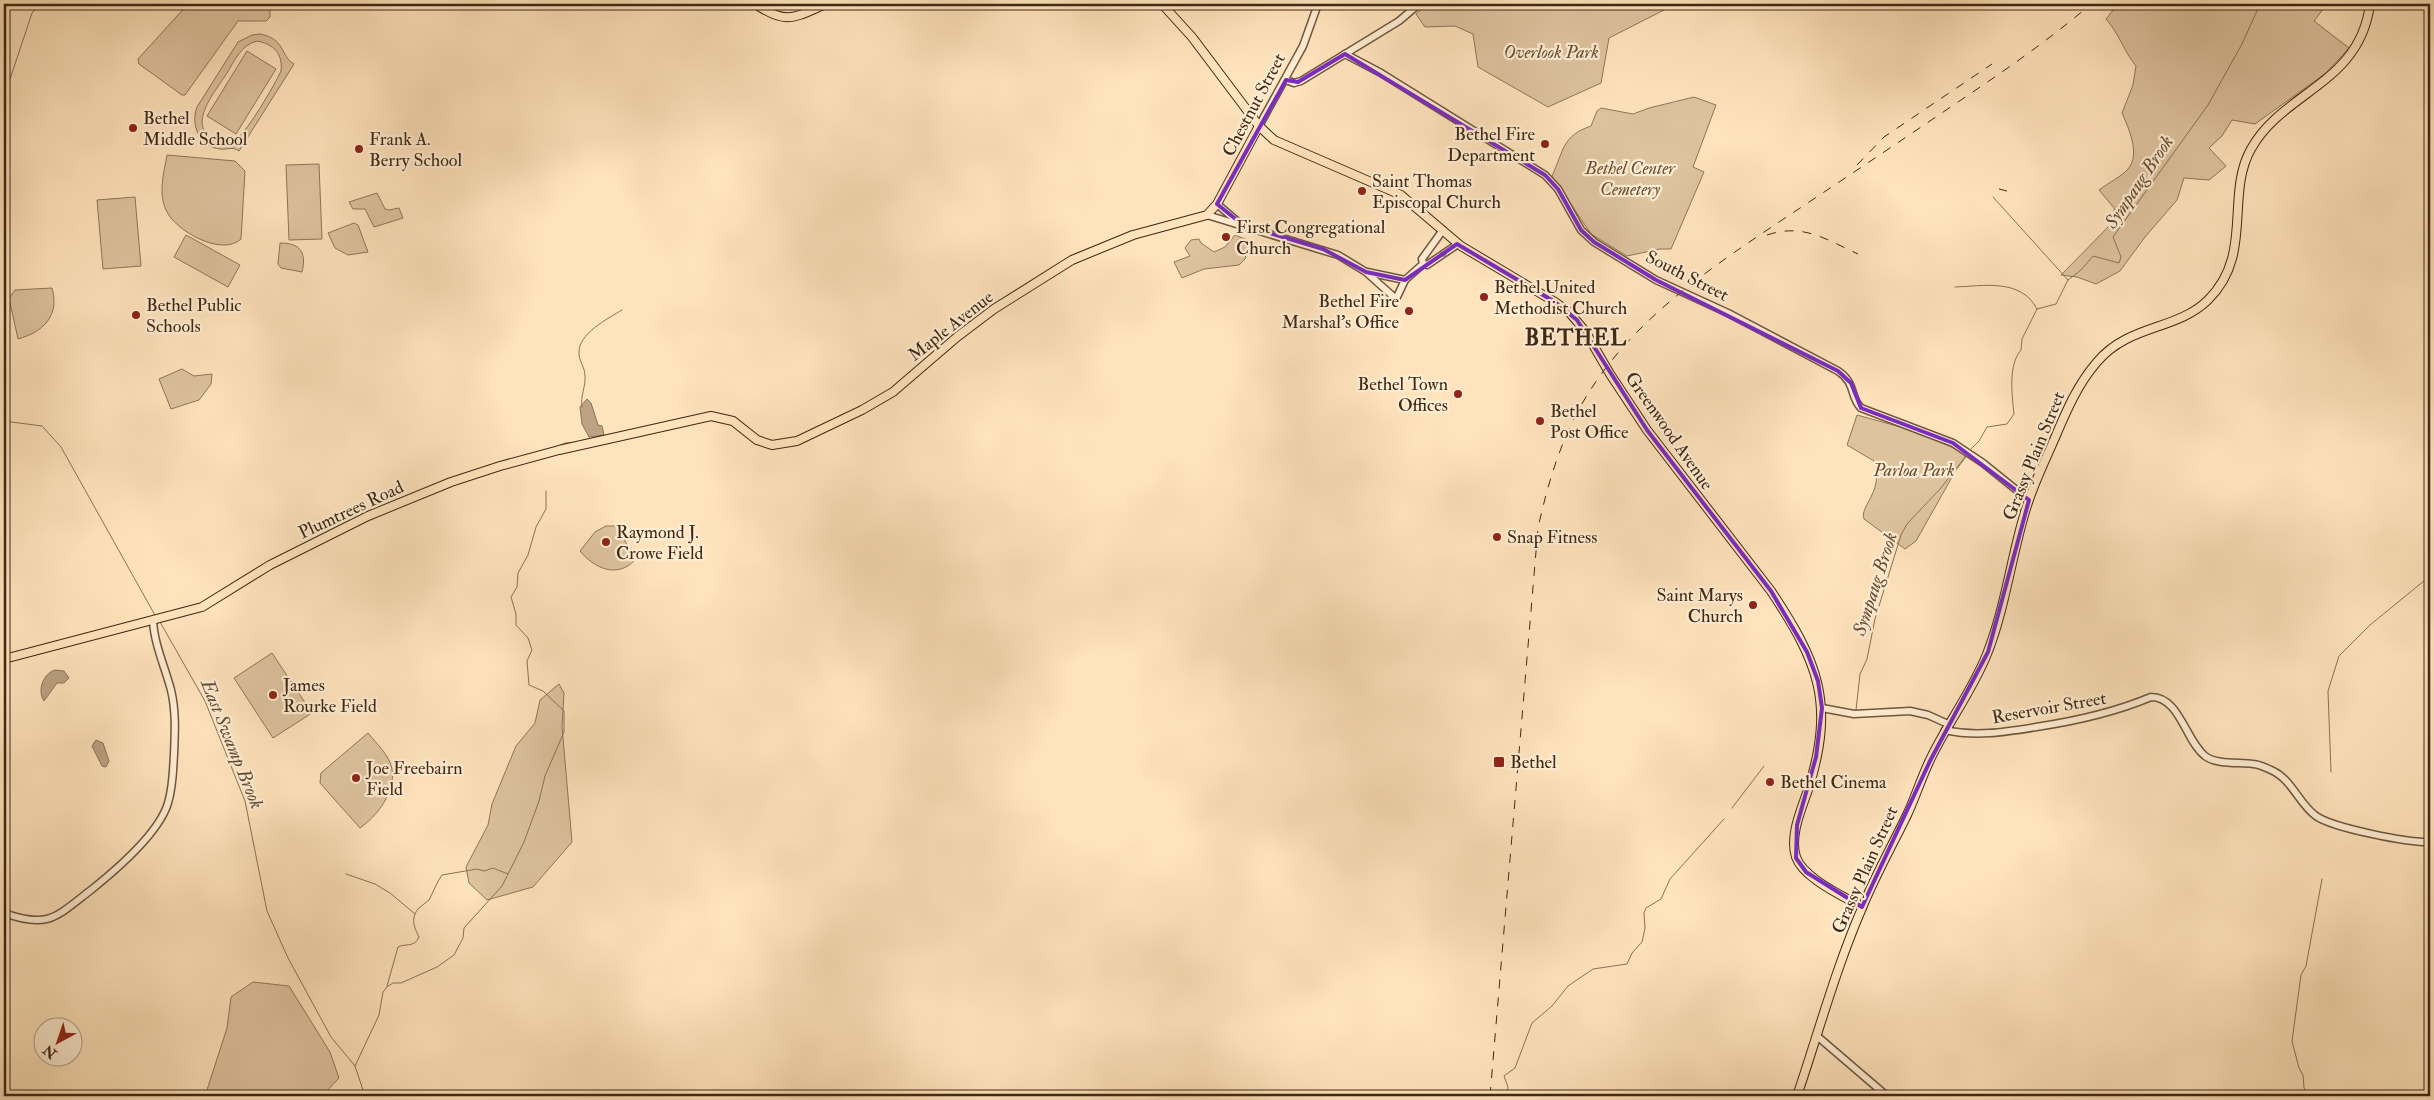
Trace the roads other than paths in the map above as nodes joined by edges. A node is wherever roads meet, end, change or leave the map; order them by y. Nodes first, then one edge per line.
1 (754, 4) edge
2 (826, 4) edge
3 (1162, 4) edge
4 (1318, 4) edge
5 (1419, 4) edge
6 (2370, 4) edge
7 (1345, 54) junction
8 (1286, 80) junction
9 (1259, 126) junction
10 (1217, 204) junction
11 (1207, 215) junction
12 (1243, 225) junction
13 (1443, 230) junction
14 (1458, 244) junction
15 (1422, 264) junction
16 (1366, 272) junction
17 (1405, 280) junction
18 (721, 416) joint
19 (2029, 500) junction
20 (153, 620) junction
21 (4, 659) edge
22 (1822, 708) junction
23 (1947, 727) junction
24 (2430, 842) edge
25 (1862, 907) junction
26 (4, 913) edge
27 (1817, 1036) junction
28 (1797, 1096) edge
29 (1887, 1096) edge

1 - 2 main road
3 - 9 main road, Greenwood Avenue
4 - 8 street, Chestnut Street
5 - 7 street
6 - 19 main road, Grassy Plain Street
7 - 8 street
7 - 19 street, South Street
8 - 9 street, Chestnut Street
9 - 10 main road, Chestnut Street
9 - 13 main road, Greenwood Avenue
10 - 11 main road, Chestnut Street
10 - 12 street
11 - 12 street
11 - 18 main road, Maple Avenue
12 - 16 street
13 - 14 main road, Greenwood Avenue
13 - 15 street
15 -> 14 street
14 - 22 main road, Greenwood Avenue
15 - 17 street
16 - 17 street
16 - 17 street
18 - 20 main road, Plumtrees Road
19 - 23 main road, Grassy Plain Street
20 - 21 main road, Plumtrees Road
20 - 26 street
22 - 23 street, Reservoir Street
22 - 25 main road, Greenwood Avenue
23 - 24 street, Reservoir Street
23 - 25 main road, Grassy Plain Street
25 - 27 main road, Grassy Plain Street
27 - 28 main road, Grassy Plain Street
27 - 29 street

